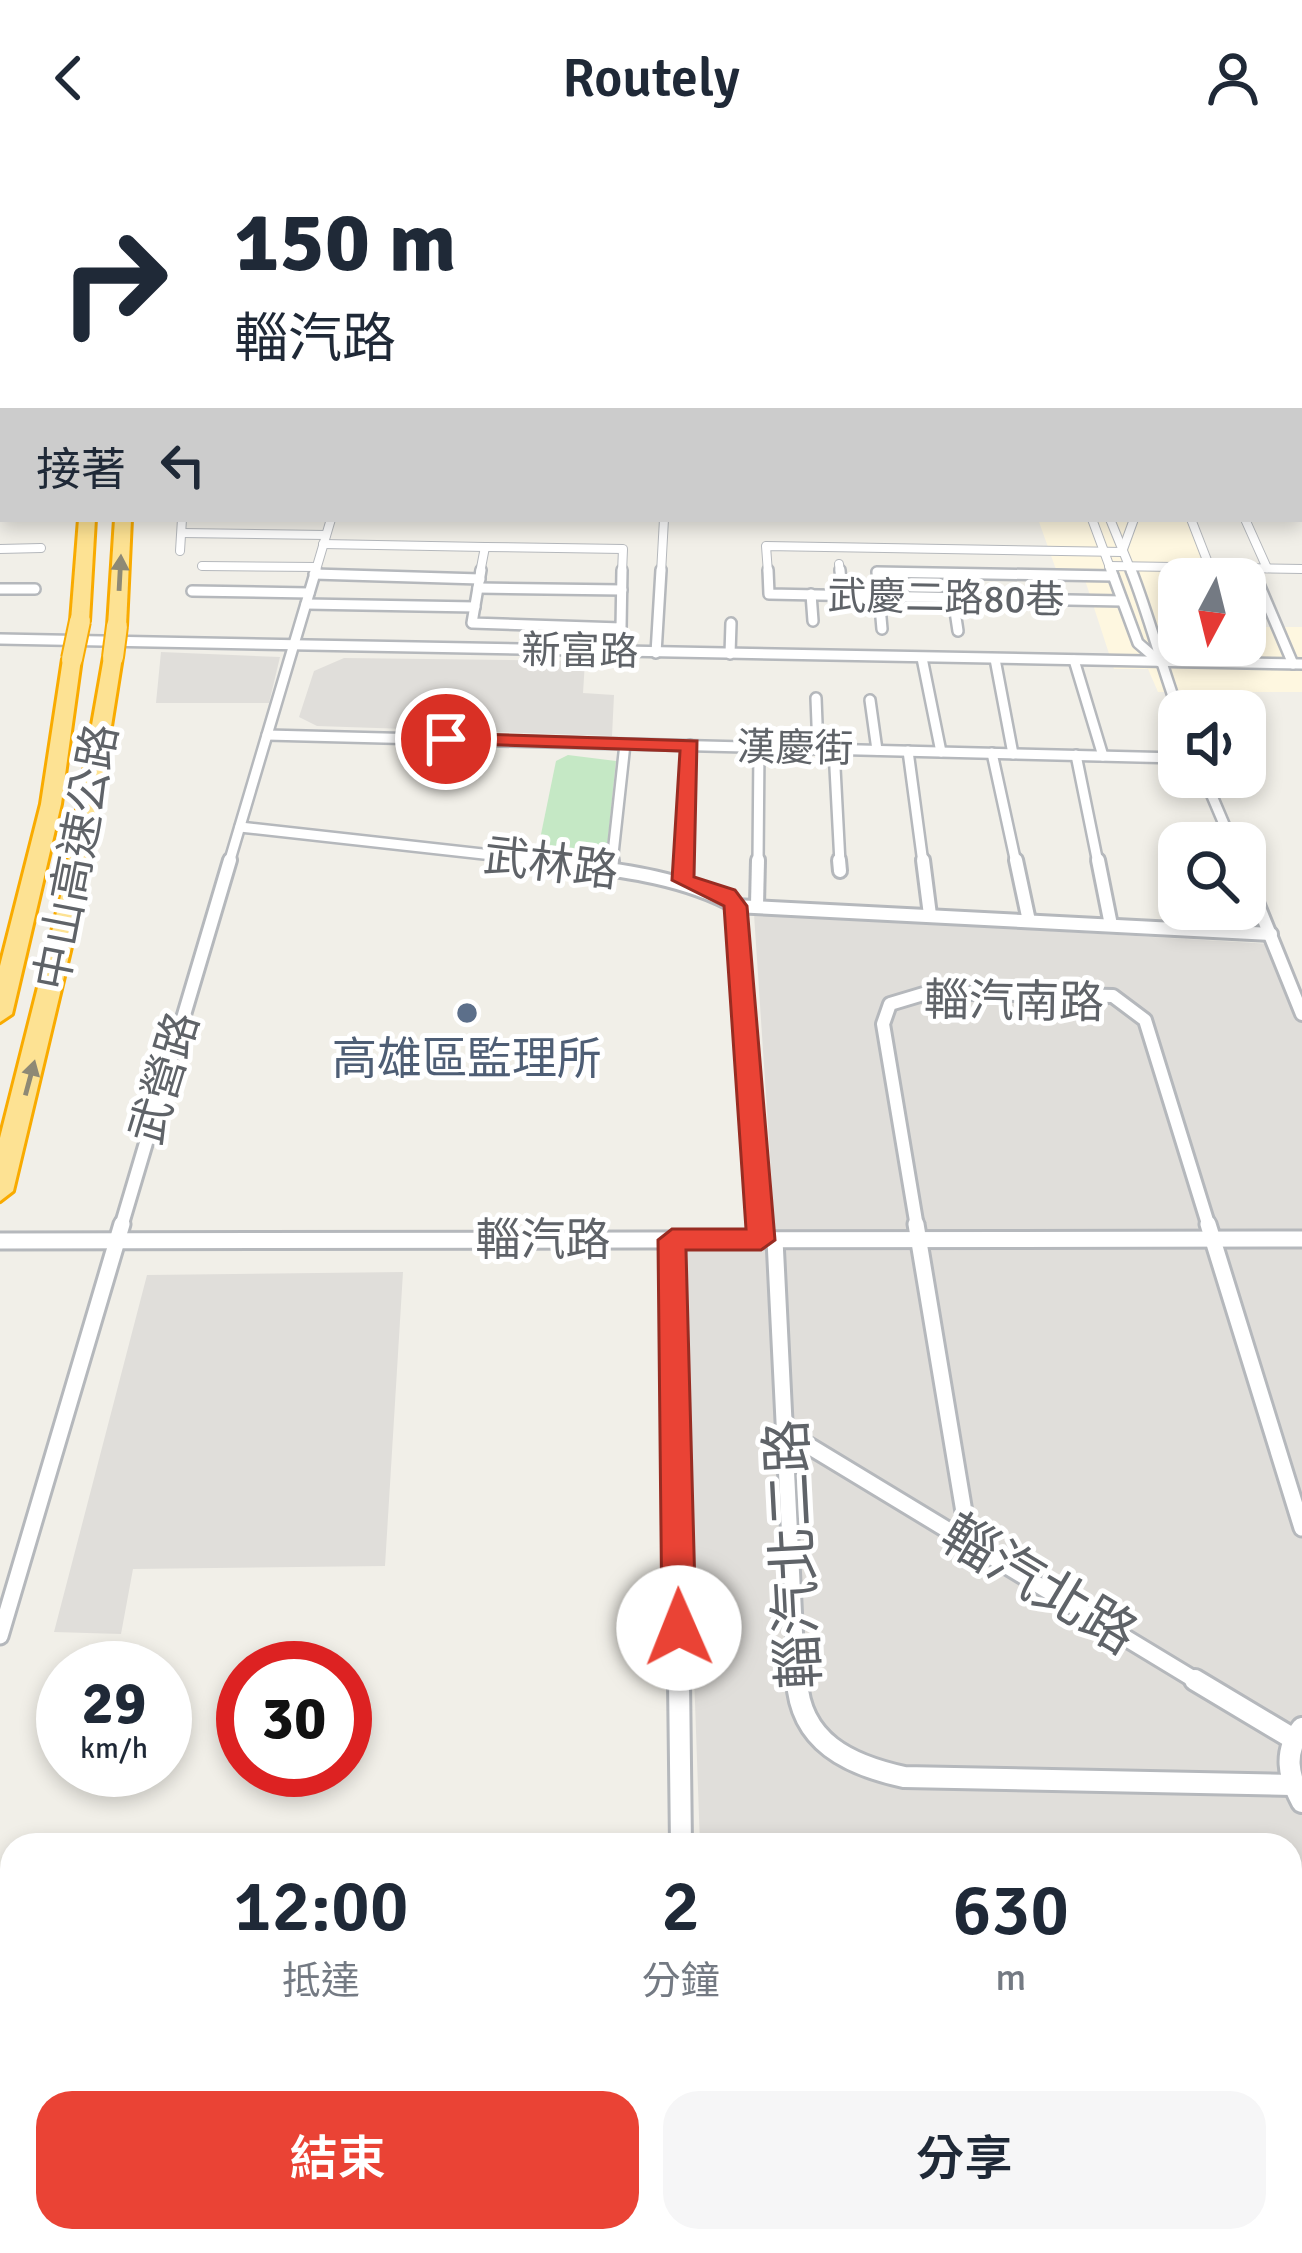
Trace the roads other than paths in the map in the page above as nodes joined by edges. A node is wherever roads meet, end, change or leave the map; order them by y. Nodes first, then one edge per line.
1 (87, 522) edge
2 (123, 522) edge
3 (182, 522) edge
4 (330, 522) edge
5 (664, 522) edge
6 (1093, 522) edge
7 (1111, 522) edge
8 (1133, 522) edge
9 (1192, 522) edge
10 (1246, 522) edge
11 (182, 533) junction
12 (324, 540) junction
13 (485, 546) junction
14 (41, 548) dead end
15 (0, 549) edge
16 (180, 551) dead end
17 (1122, 552) junction
18 (1106, 554) junction
19 (1206, 558) edge
20 (838, 564) dead end
21 (202, 566) dead end
22 (1129, 566) junction
23 (1158, 567) edge
24 (1267, 568) joint
25 (1302, 569) edge
26 (315, 570) junction
27 (1111, 571) junction
28 (479, 583) junction
29 (35, 589) dead end
30 (0, 590) edge
31 (622, 590) junction
32 (192, 591) dead end
33 (811, 595) junction
34 (842, 595) junction
35 (878, 596) junction
36 (1266, 597) edge
37 (953, 598) junction
38 (307, 599) junction
39 (1122, 602) junction
40 (475, 607) junction
41 (812, 621) dead end
42 (731, 622) dead end
43 (882, 629) dead end
44 (958, 631) dead end
45 (1158, 638) edge
46 (0, 639) edge
47 (294, 646) junction
48 (656, 653) junction
49 (730, 654) junction
50 (922, 658) junction
51 (995, 659) junction
52 (1073, 660) junction
53 (1158, 660) edge
54 (1158, 662) edge
55 (1266, 664) edge
56 (1297, 664) edge
57 (815, 698) dead end
58 (870, 700) dead end
59 (267, 735) junction
60 (625, 744) junction
61 (690, 746) junction
62 (759, 747) junction
63 (818, 749) junction
64 (835, 749) junction
65 (877, 750) junction
66 (908, 751) junction
67 (941, 752) junction
68 (992, 753) junction
69 (1013, 754) junction
70 (1076, 755) junction
71 (1103, 756) junction
72 (1158, 757) edge
73 (240, 827) junction
74 (611, 870) junction
75 (840, 871) dead end
76 (683, 880) junction
77 (757, 905) junction
78 (735, 906) junction
79 (929, 915) junction
80 (1029, 921) junction
81 (1266, 922) edge
82 (1111, 925) junction
83 (1271, 934) junction
84 (0, 1014) edge
85 (1302, 1014) edge
86 (0, 1191) edge
87 (922, 1239) junction
88 (1213, 1239) junction
89 (1302, 1239) edge
90 (116, 1240) junction
91 (672, 1240) junction
92 (768, 1240) junction
93 (0, 1241) edge
94 (786, 1432) junction
95 (1302, 1528) edge
96 (969, 1542) junction
97 (0, 1636) edge
98 (1297, 1733) edge
99 (1297, 1793) edge
100 (681, 1833) edge

1 - 84 highway, 中山高速公路, bridge
86 -> 2 highway, 中山高速公路, bridge
3 - 11 street
4 - 12 street, 武營路
5 - 48 street
6 - 18 street
7 - 17 street
8 - 17 street
9 - 19 street
10 - 24 street
11 - 12 street
11 - 16 street
12 - 13 street
12 - 26 street, 武營路
13 - 28 street
13 - 31 street
14 - 15 street
17 - 18 street
17 - 22 street
18 - 27 street
18 - 33 street, 武慶二路80巷
20 - 34 street
21 - 26 street
22 - 23 street
22 - 27 street
22 - 45 street
24 - 25 street
26 - 28 street
26 - 38 street, 武營路
27 - 35 street
27 - 39 street
28 - 31 street
28 - 40 street
29 - 30 street
31 - 40 street
32 - 38 street
33 - 34 street, 武慶二路80巷
33 - 41 street
34 - 35 street, 武慶二路80巷
35 - 37 street, 武慶二路80巷
35 - 43 street
36 - 56 street
37 - 39 street, 武慶二路80巷
37 - 44 street
38 - 40 street
38 - 47 street, 武營路
39 - 53 street
42 - 49 street
46 - 47 street, 新富路
47 - 48 street, 新富路
47 - 59 street, 武營路
48 - 49 street, 新富路
49 - 50 street, 新富路
50 - 51 street, 新富路
50 - 67 street
51 - 52 street, 新富路
51 - 69 street
52 - 54 street, 新富路
52 - 71 street
55 - 56 street, 新富路
57 - 63 street
58 - 65 street
59 - 60 street, 漢慶街
59 - 73 street, 武營路
60 - 61 street, 漢慶街
60 - 74 street
61 - 62 street, 漢慶街
61 - 76 street
62 - 63 street, 漢慶街
62 - 77 street
63 - 64 street, 漢慶街
64 - 65 street, 漢慶街
64 - 75 street
65 - 66 street, 漢慶街
66 - 67 street, 漢慶街
66 - 79 street
67 - 68 street, 漢慶街
68 - 69 street, 漢慶街
68 - 80 street
69 - 70 street, 漢慶街
70 - 71 street, 漢慶街
70 - 82 street
71 - 72 street, 漢慶街
73 - 74 street, 武林路
73 - 90 street, 武營路
74 - 76 street, 武林路
76 - 78 street, 武林路
77 - 78 street
77 - 79 street
78 - 92 street
79 - 80 street
80 - 82 street
81 - 83 street
82 - 83 street
83 - 85 street
87 - 88 street, 輜汽路
87 - 88 street, 輜汽南路
87 - 92 street, 輜汽路
87 - 96 street
88 - 89 street, 輜汽路
88 - 95 street
90 - 91 street, 輜汽路
90 - 93 street, 輜汽路
90 - 97 street, 武營路
91 - 92 street, 輜汽路
91 - 100 street
92 - 94 street, 輜汽北二路
94 - 96 street, 輜汽北路
94 - 99 street, 輜汽北二路
96 - 98 street, 輜汽北路
98 - 99 street, 輜汽北路

